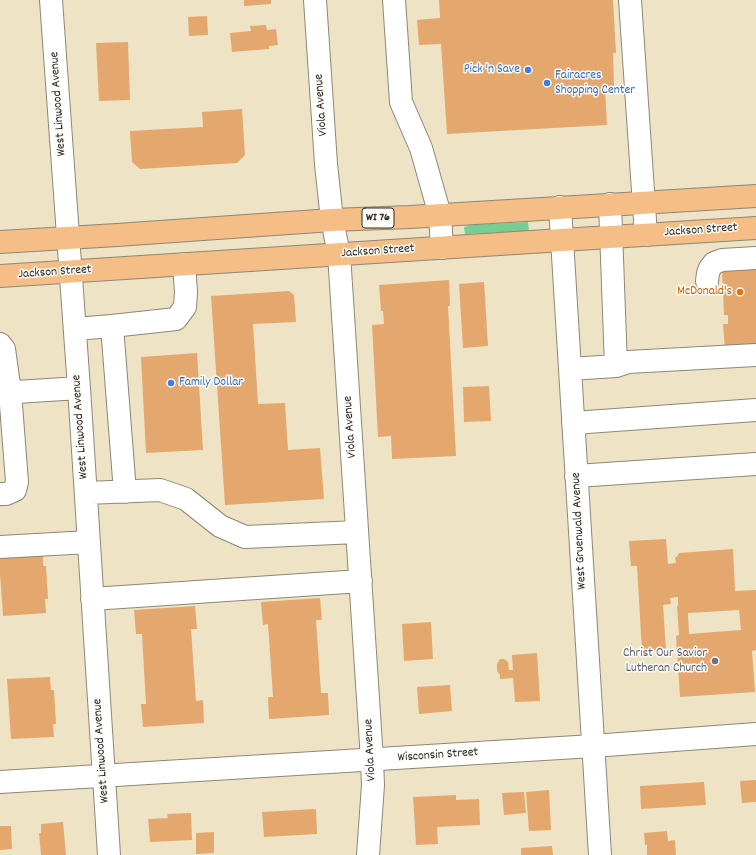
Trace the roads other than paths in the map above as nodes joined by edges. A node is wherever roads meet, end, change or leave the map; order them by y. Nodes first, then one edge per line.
1 (52, 0) edge
2 (315, 0) edge
3 (394, 0) edge
4 (630, 0) edge
5 (756, 196) edge
6 (643, 202) junction
7 (610, 204) junction
8 (560, 207) junction
9 (440, 215) junction
10 (332, 220) junction
11 (756, 228) edge
12 (646, 235) junction
13 (612, 237) junction
14 (68, 238) junction
15 (562, 240) junction
16 (0, 242) edge
17 (442, 248) junction
18 (339, 254) junction
19 (756, 258) edge
20 (184, 264) junction
21 (70, 271) junction
22 (0, 276) edge
23 (707, 281) dead end
24 (112, 326) junction
25 (75, 329) junction
26 (0, 344) edge
27 (756, 355) edge
28 (756, 362) edge
29 (616, 366) junction
30 (570, 369) junction
31 (78, 388) junction
32 (5, 392) edge
33 (756, 410) edge
34 (573, 424) junction
35 (756, 464) edge
36 (576, 476) junction
37 (125, 492) junction
38 (0, 494) edge
39 (86, 494) junction
40 (357, 532) junction
41 (89, 542) junction
42 (0, 547) edge
43 (360, 581) junction
44 (92, 599) junction
45 (756, 734) edge
46 (593, 746) junction
47 (372, 760) junction
48 (0, 776) edge
49 (104, 776) junction
50 (109, 855) edge
51 (368, 855) edge
52 (600, 855) edge

1 - 14 street, West Linwood Avenue
2 - 10 street, Viola Avenue
3 - 9 street
4 - 6 street
5 - 6 main road, WI 76
6 - 7 main road, WI 76
6 - 12 street
7 - 8 main road, WI 76
7 - 13 street
8 - 9 main road, WI 76
8 - 15 street, West Gruenwald Avenue
9 - 10 main road, WI 76
9 - 17 street
10 - 14 main road, WI 76
10 - 18 street, Viola Avenue
11 - 12 main road, Jackson Street
12 - 13 main road, Jackson Street
13 - 15 main road, Jackson Street
13 - 29 street
14 - 16 main road, WI 76
14 - 21 street, West Linwood Avenue
15 - 17 main road, Jackson Street
15 - 30 street, West Gruenwald Avenue
17 - 18 main road, Jackson Street
18 - 20 main road, Jackson Street
18 - 40 street, Viola Avenue
19 - 23 street
20 - 21 main road, Jackson Street
20 - 24 street
21 - 22 main road, Jackson Street
21 - 25 street, West Linwood Avenue
24 - 25 street
24 - 37 street
25 - 31 street, West Linwood Avenue
26 - 32 street
27 - 29 street
28 - 29 street
29 - 30 street
30 - 34 street, West Gruenwald Avenue
31 - 32 street
31 - 39 street, West Linwood Avenue
32 - 38 street
33 - 34 street
34 - 36 street, West Gruenwald Avenue
35 - 36 street
36 - 46 street, West Gruenwald Avenue
37 - 39 street
37 - 40 street
39 - 41 street, West Linwood Avenue
40 - 43 street, Viola Avenue
41 - 42 street
41 - 44 street, West Linwood Avenue
43 - 44 street
43 - 47 street, Viola Avenue
44 - 49 street, West Linwood Avenue
45 - 46 street, Wisconsin Street
46 - 47 street, Wisconsin Street
46 - 52 street, West Gruenwald Avenue
47 - 49 street, Wisconsin Street
47 - 51 street, Viola Avenue
48 - 49 street, Wisconsin Street
49 - 50 street, West Linwood Avenue

